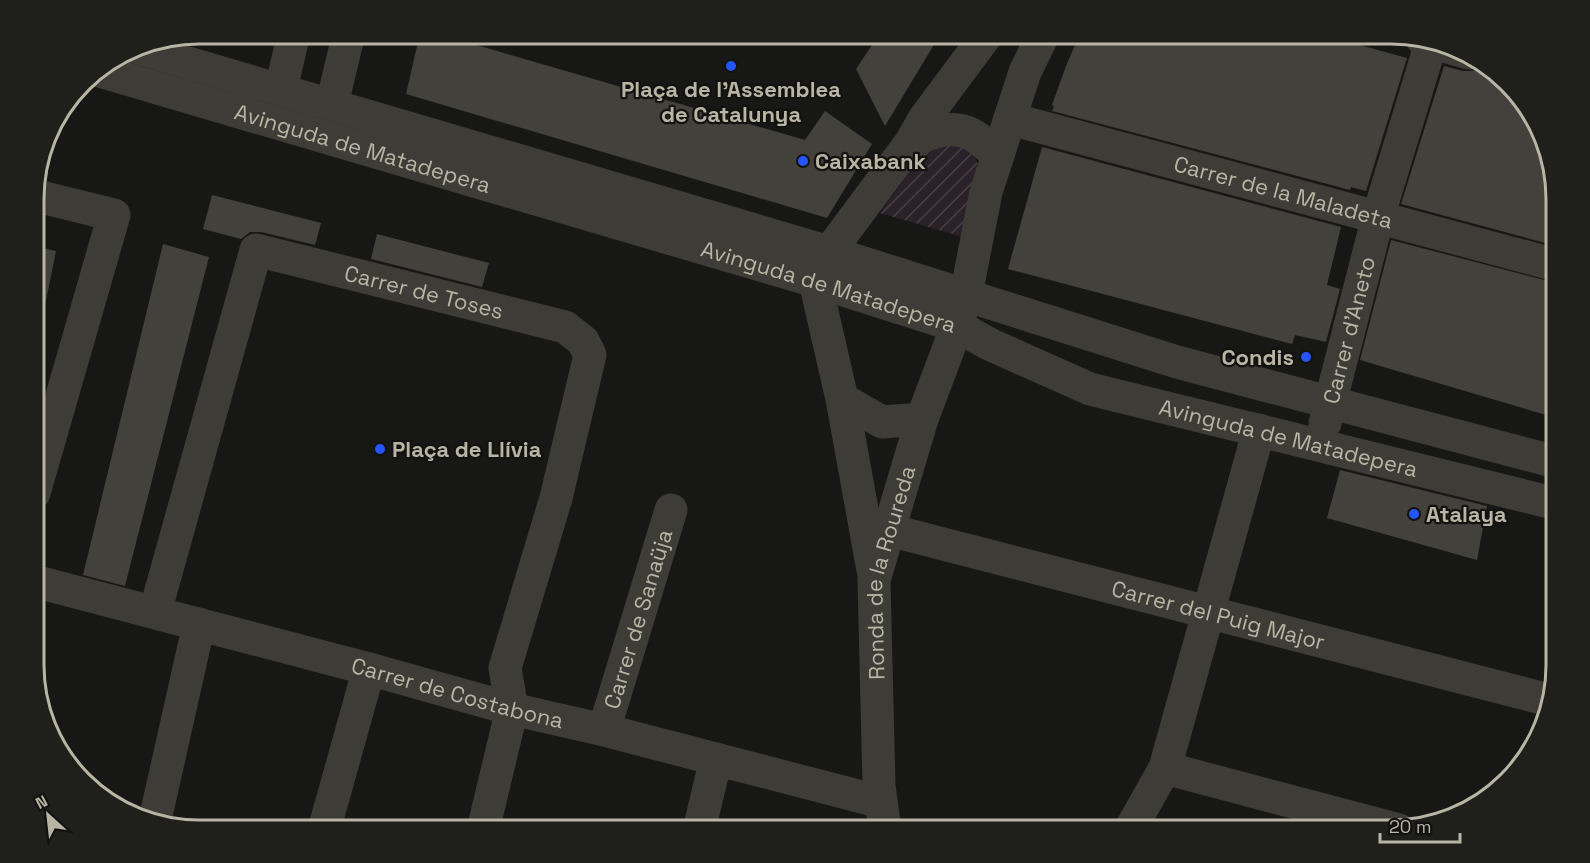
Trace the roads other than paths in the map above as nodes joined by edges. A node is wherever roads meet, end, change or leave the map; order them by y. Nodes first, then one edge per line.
1 (291, 44) edge
2 (346, 44) edge
3 (980, 44) edge
4 (1039, 44) edge
5 (1429, 48) edge
6 (150, 52) edge
7 (108, 73) edge
8 (281, 89) junction
9 (332, 104) junction
10 (1011, 119) junction
11 (911, 142) junction
12 (998, 155) junction
13 (44, 198) edge
14 (1378, 217) junction
15 (829, 252) junction
16 (1546, 262) edge
17 (815, 281) junction
18 (966, 295) junction
19 (957, 326) junction
20 (842, 399) junction
21 (1331, 403) junction
22 (922, 419) junction
23 (1259, 430) junction
24 (1319, 445) junction
25 (44, 458) edge
26 (1546, 459) edge
27 (1546, 501) edge
28 (670, 510) dead end
29 (889, 530) junction
30 (874, 580) junction
31 (44, 584) edge
32 (155, 612) junction
33 (1207, 612) junction
34 (199, 624) junction
35 (369, 669) junction
36 (1542, 698) edge
37 (512, 709) junction
38 (604, 730) junction
39 (716, 759) junction
40 (1165, 768) junction
41 (156, 813) edge
42 (883, 816) edge
43 (1136, 819) edge
44 (1358, 819) edge
45 (327, 820) edge
46 (485, 820) edge
47 (701, 820) edge

1 - 8 street
2 - 9 street
3 - 11 street
4 - 10 street, Ronda de la Roureda
5 - 14 street, Carrer d'Aneto
6 - 8 street, Avinguda de Matadepera
7 - 17 street, Avinguda de Matadepera
8 - 9 street, Avinguda de Matadepera
9 - 15 street, Avinguda de Matadepera
10 - 12 street, Ronda de la Roureda
10 - 14 street, Carrer de la Maladeta
11 - 12 street
11 - 15 street
12 - 18 street, Ronda de la Roureda
13 - 25 street
14 - 16 street, Carrer de la Maladeta
14 - 21 street, Carrer d'Aneto
15 - 17 street
15 - 18 street, Avinguda de Matadepera
17 - 19 street, Avinguda de Matadepera
17 - 20 street
18 - 19 street, Ronda de la Roureda
18 - 21 street, Avinguda de Matadepera
19 - 22 street, Ronda de la Roureda
19 - 23 street, Avinguda de Matadepera
20 - 22 street
20 - 30 street
21 - 24 street, Carrer d'Aneto
21 - 26 street, Avinguda de Matadepera
22 - 29 street, Ronda de la Roureda
23 - 24 street, Avinguda de Matadepera
23 - 33 street
24 - 27 street, Avinguda de Matadepera
28 - 38 street, Carrer de Sanaüja
29 - 30 street, Ronda de la Roureda
29 - 33 street, Carrer del Puig Major
30 - 42 street, Ronda de la Roureda
31 - 32 street, Carrer de Costabona
32 - 34 street, Carrer de Costabona
32 - 37 street, Carrer de Toses
33 - 36 street, Carrer del Puig Major
33 - 40 street
34 - 35 street, Carrer de Costabona
34 - 41 street
35 - 37 street, Carrer de Costabona
35 - 45 street
37 - 38 street, Carrer de Costabona
37 - 46 street
38 - 39 street, Carrer de Costabona
39 - 42 street, Carrer de Costabona
39 - 47 street
40 - 43 street
40 - 44 street

